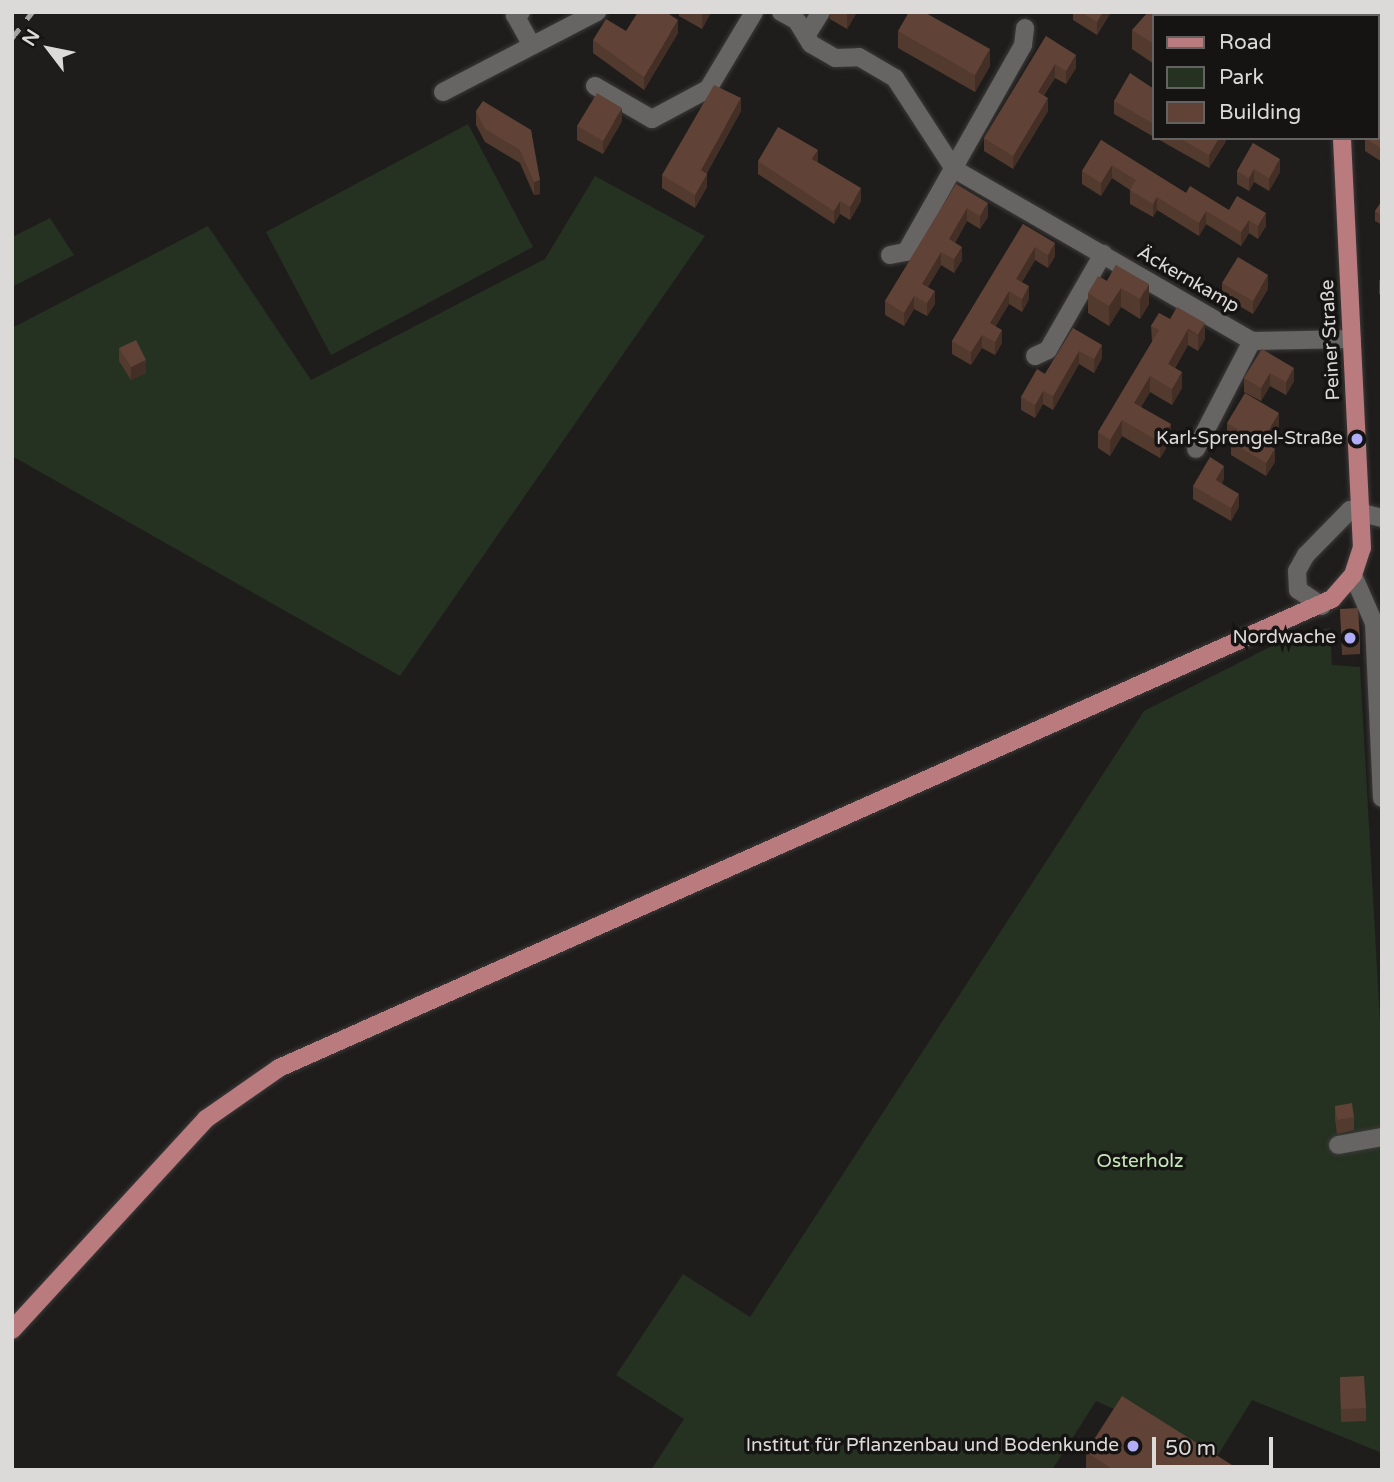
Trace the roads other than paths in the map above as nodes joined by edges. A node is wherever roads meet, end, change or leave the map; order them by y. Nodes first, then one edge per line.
1 (521, 12) edge
2 (597, 12) edge
3 (754, 12) edge
4 (781, 12) edge
5 (821, 12) edge
6 (1024, 28) dead end
7 (806, 36) junction
8 (532, 46) junction
9 (595, 86) dead end
10 (443, 92) dead end
11 (1342, 140) edge
12 (954, 169) junction
13 (1103, 254) junction
14 (890, 255) dead end
15 (1352, 340) junction
16 (1252, 341) junction
17 (1035, 356) dead end
18 (1196, 449) dead end
19 (1361, 510) junction
20 (1382, 518) edge
21 (1353, 575) junction
22 (1322, 606) junction
23 (1380, 726) edge
24 (1382, 798) edge
25 (1382, 1137) edge
26 (1338, 1145) dead end
27 (12, 1330) edge

1 - 8 street
2 - 8 street
3 - 9 street
4 - 7 street, Äckernkamp
5 - 7 street
6 - 12 street
7 - 12 street, Äckernkamp
8 - 10 street
11 - 15 main road, Peiner Straße
12 - 13 street, Äckernkamp
12 - 14 street
13 - 16 street, Äckernkamp
13 - 17 street
15 - 16 street
15 - 19 main road, Peiner Straße
16 - 18 street
19 - 20 street
19 - 21 main road, Peiner Straße
19 - 22 street
21 - 22 main road
21 - 23 street
22 - 27 main road
23 - 24 street
25 - 26 street

